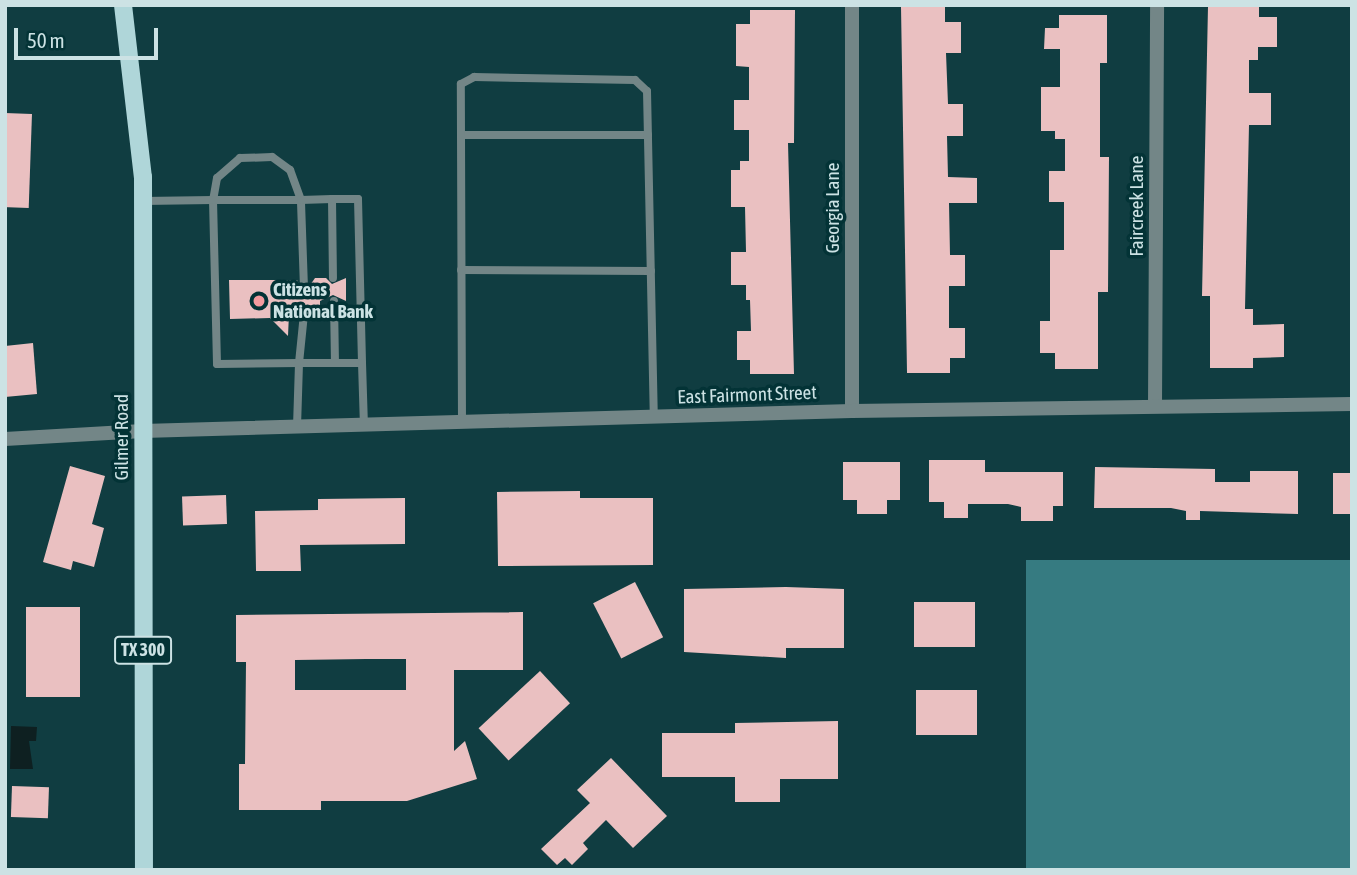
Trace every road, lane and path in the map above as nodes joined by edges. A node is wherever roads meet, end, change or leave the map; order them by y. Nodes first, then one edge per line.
1 (123, 5) edge
2 (852, 5) edge
3 (1157, 5) edge
4 (461, 135) junction
5 (648, 135) junction
6 (213, 200) junction
7 (301, 200) junction
8 (332, 200) junction
9 (143, 201) junction
10 (461, 270) junction
11 (651, 271) junction
12 (333, 278) dead end
13 (304, 288) dead end
14 (334, 301) dead end
15 (304, 314) dead end
16 (299, 363) junction
17 (335, 363) junction
18 (362, 363) junction
19 (1352, 404) edge
20 (1155, 406) junction
21 (852, 411) junction
22 (654, 417) junction
23 (461, 422) junction
24 (364, 425) junction
25 (297, 427) junction
26 (143, 431) junction
27 (5, 439) edge
28 (144, 870) edge

1 - 9 main road, Gilmer Road / TX 300
2 - 21 street, Georgia Lane
3 - 20 street, Faircreek Lane
4 - 5 lane
4 - 5 lane
4 - 10 lane
5 - 11 lane
6 - 7 lane
6 - 7 lane
6 - 9 lane
6 - 16 lane
7 - 8 lane
7 - 13 lane
8 - 12 lane
8 - 18 lane
9 - 26 main road, Gilmer Road / TX 300
10 - 11 lane
10 - 23 lane
11 - 22 lane
14 - 17 lane
15 - 16 lane
16 - 17 lane
16 - 25 lane
17 - 18 lane
18 - 24 lane
19 - 20 street, East Fairmont Street
20 - 21 street, East Fairmont Street
21 - 22 street, East Fairmont Street
22 - 23 street, East Fairmont Street
23 - 24 street, East Fairmont Street
24 - 25 street, East Fairmont Street
25 - 26 street, East Fairmont Street
26 - 27 street, East Fairmont Street
26 - 28 main road, Gilmer Road / TX 300

